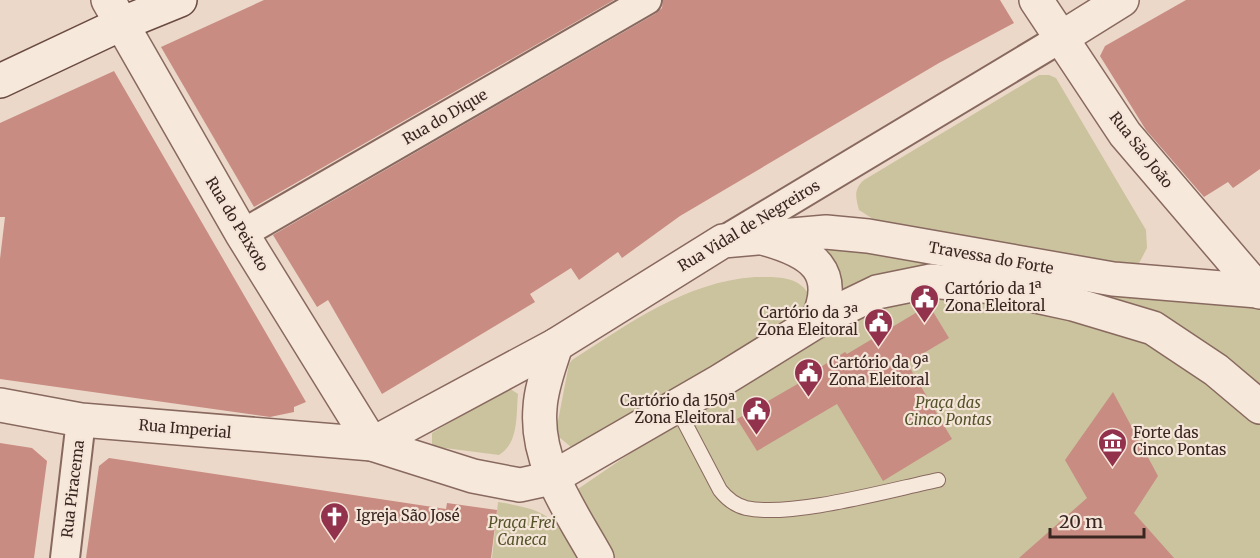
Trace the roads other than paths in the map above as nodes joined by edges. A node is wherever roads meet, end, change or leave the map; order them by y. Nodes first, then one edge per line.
1 (180, 0) edge
2 (647, 0) edge
3 (1036, 0) edge
4 (1122, 0) edge
5 (115, 12) edge
6 (1061, 38) junction
7 (0, 81) edge
8 (242, 234) junction
9 (760, 238) junction
10 (723, 241) junction
11 (1260, 291) edge
12 (817, 321) junction
13 (556, 345) junction
14 (1216, 370) junction
15 (0, 405) edge
16 (676, 406) junction
17 (1260, 407) edge
18 (1260, 417) edge
19 (81, 420) junction
20 (372, 444) junction
21 (552, 478) junction
22 (938, 480) dead end
23 (65, 558) edge
24 (597, 558) edge

1 - 5 street
2 - 8 street, Rua do Dique
3 - 6 street, Rua São João
4 - 6 street, Rua Vidal de Negreiros
5 - 7 street
5 - 8 street, Rua do Peixoto
6 - 10 street, Rua Vidal de Negreiros
6 - 11 street, Rua São João
8 - 20 street, Rua do Peixoto
9 - 10 street, Travessa do Forte
9 - 11 street, Travessa do Forte
9 - 12 street
10 - 13 street, Rua Vidal de Negreiros
12 - 14 street
12 - 16 street
13 - 20 street, Rua Vidal de Negreiros
13 - 21 street
14 - 17 street
14 - 18 lane
15 - 19 street, Rua Imperial
16 - 21 street
16 - 22 lane
19 - 20 street, Rua Imperial
19 - 23 street, Rua Piracema
20 - 21 street
21 - 24 street

